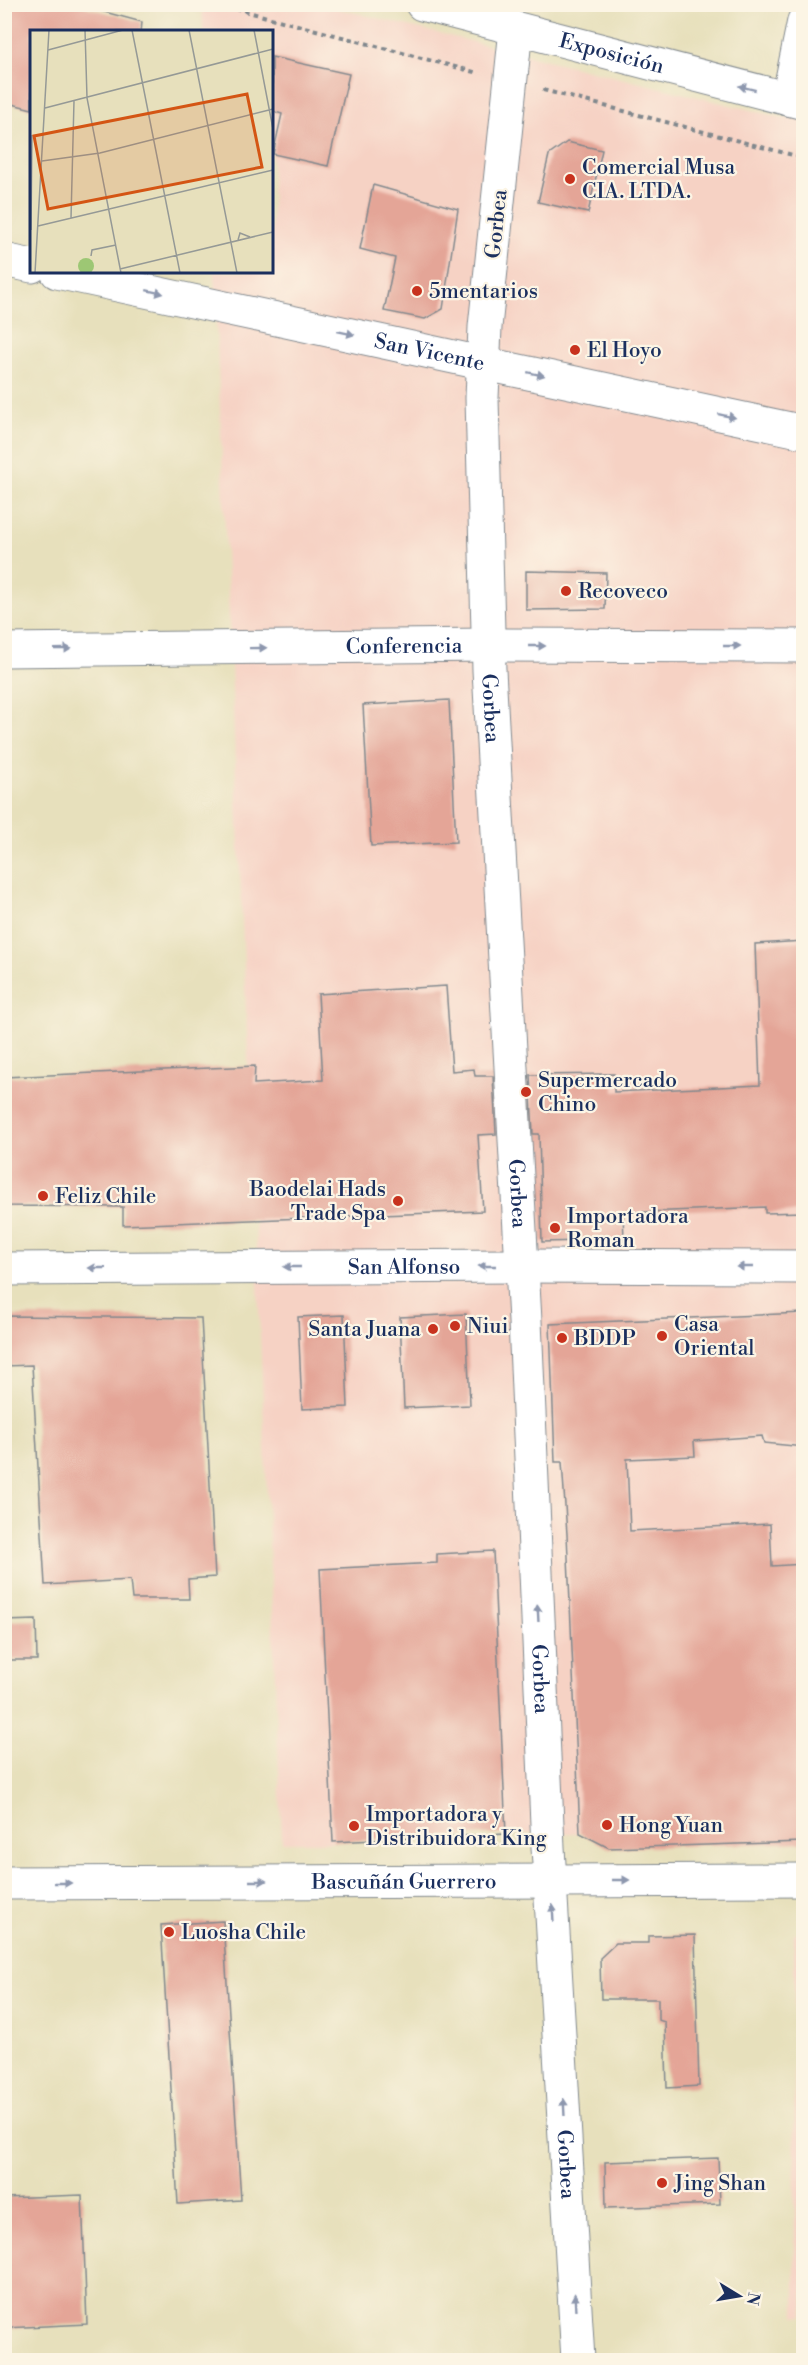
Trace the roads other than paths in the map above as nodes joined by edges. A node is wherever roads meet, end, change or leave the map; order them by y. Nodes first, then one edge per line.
1 (422, 4) edge
2 (804, 21) edge
3 (516, 29) junction
4 (796, 101) edge
5 (4, 260) edge
6 (30, 266) edge
7 (62, 273) edge
8 (483, 362) junction
9 (804, 432) edge
10 (489, 645) junction
11 (804, 646) edge
12 (4, 650) edge
13 (522, 1266) junction
14 (804, 1267) edge
15 (4, 1269) edge
16 (551, 1880) junction
17 (804, 1880) edge
18 (4, 1883) edge
19 (578, 2361) edge

1 - 3 street, Exposición
2 - 4 street
4 -> 3 street, Exposición
3 - 8 street, Gorbea
5 - 6 street
7 -> 8 street, San Vicente
8 -> 9 street, San Vicente
8 - 10 street, Gorbea
10 -> 11 street, Conferencia
12 -> 10 street, Conferencia
10 - 13 street, Gorbea
14 -> 13 street, San Alfonso
13 -> 15 street, San Alfonso
16 -> 13 street, Gorbea
16 -> 17 street, Bascuñán Guerrero
18 -> 16 street, Bascuñán Guerrero
19 -> 16 street, Gorbea

